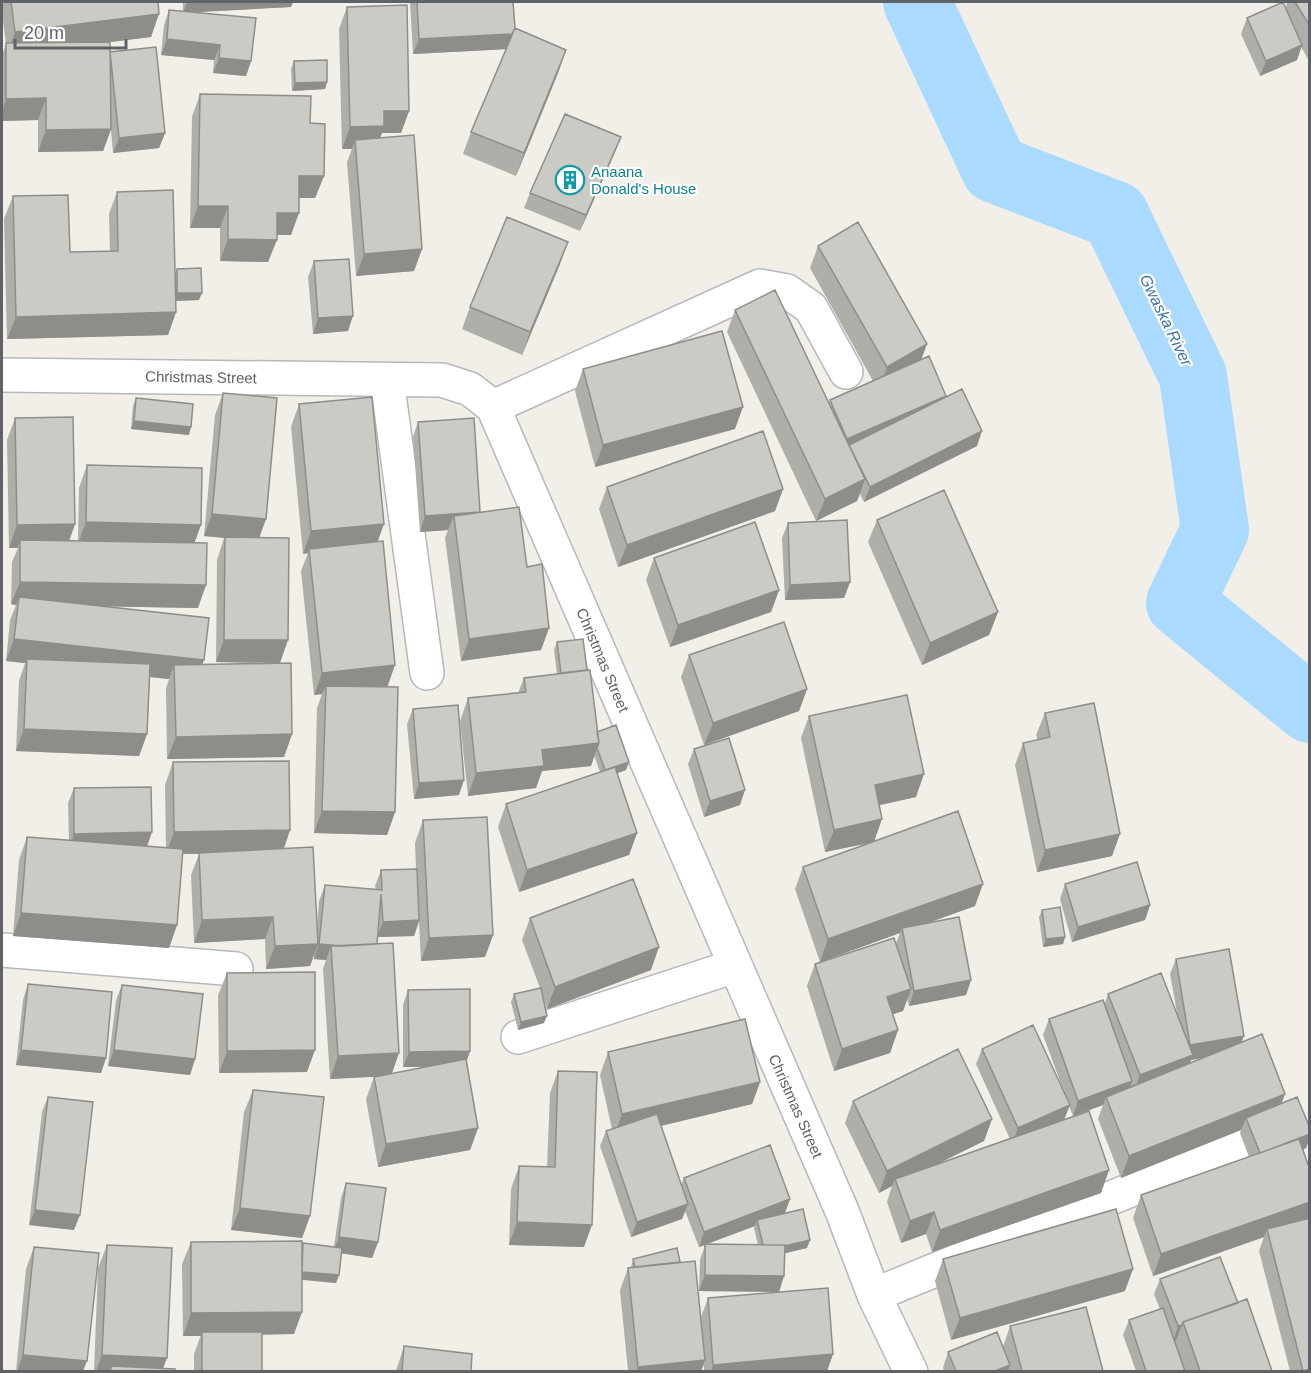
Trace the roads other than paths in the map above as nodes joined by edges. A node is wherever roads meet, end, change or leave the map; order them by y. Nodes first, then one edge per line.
1 (846, 372) dead end
2 (2, 375) edge
3 (387, 380) junction
4 (493, 407) junction
5 (427, 673) dead end
6 (2, 950) edge
7 (735, 966) junction
8 (236, 969) dead end
9 (518, 1037) dead end
10 (1243, 1144) dead end
11 (874, 1295) junction
12 (911, 1371) edge

1 - 4 street
2 - 3 street, Christmas Street
3 - 4 street, Christmas Street
3 - 5 street
4 - 7 street, Christmas Street
6 - 8 street
7 - 9 street
7 - 11 street, Christmas Street
10 - 11 street
11 - 12 street, Christmas Street

